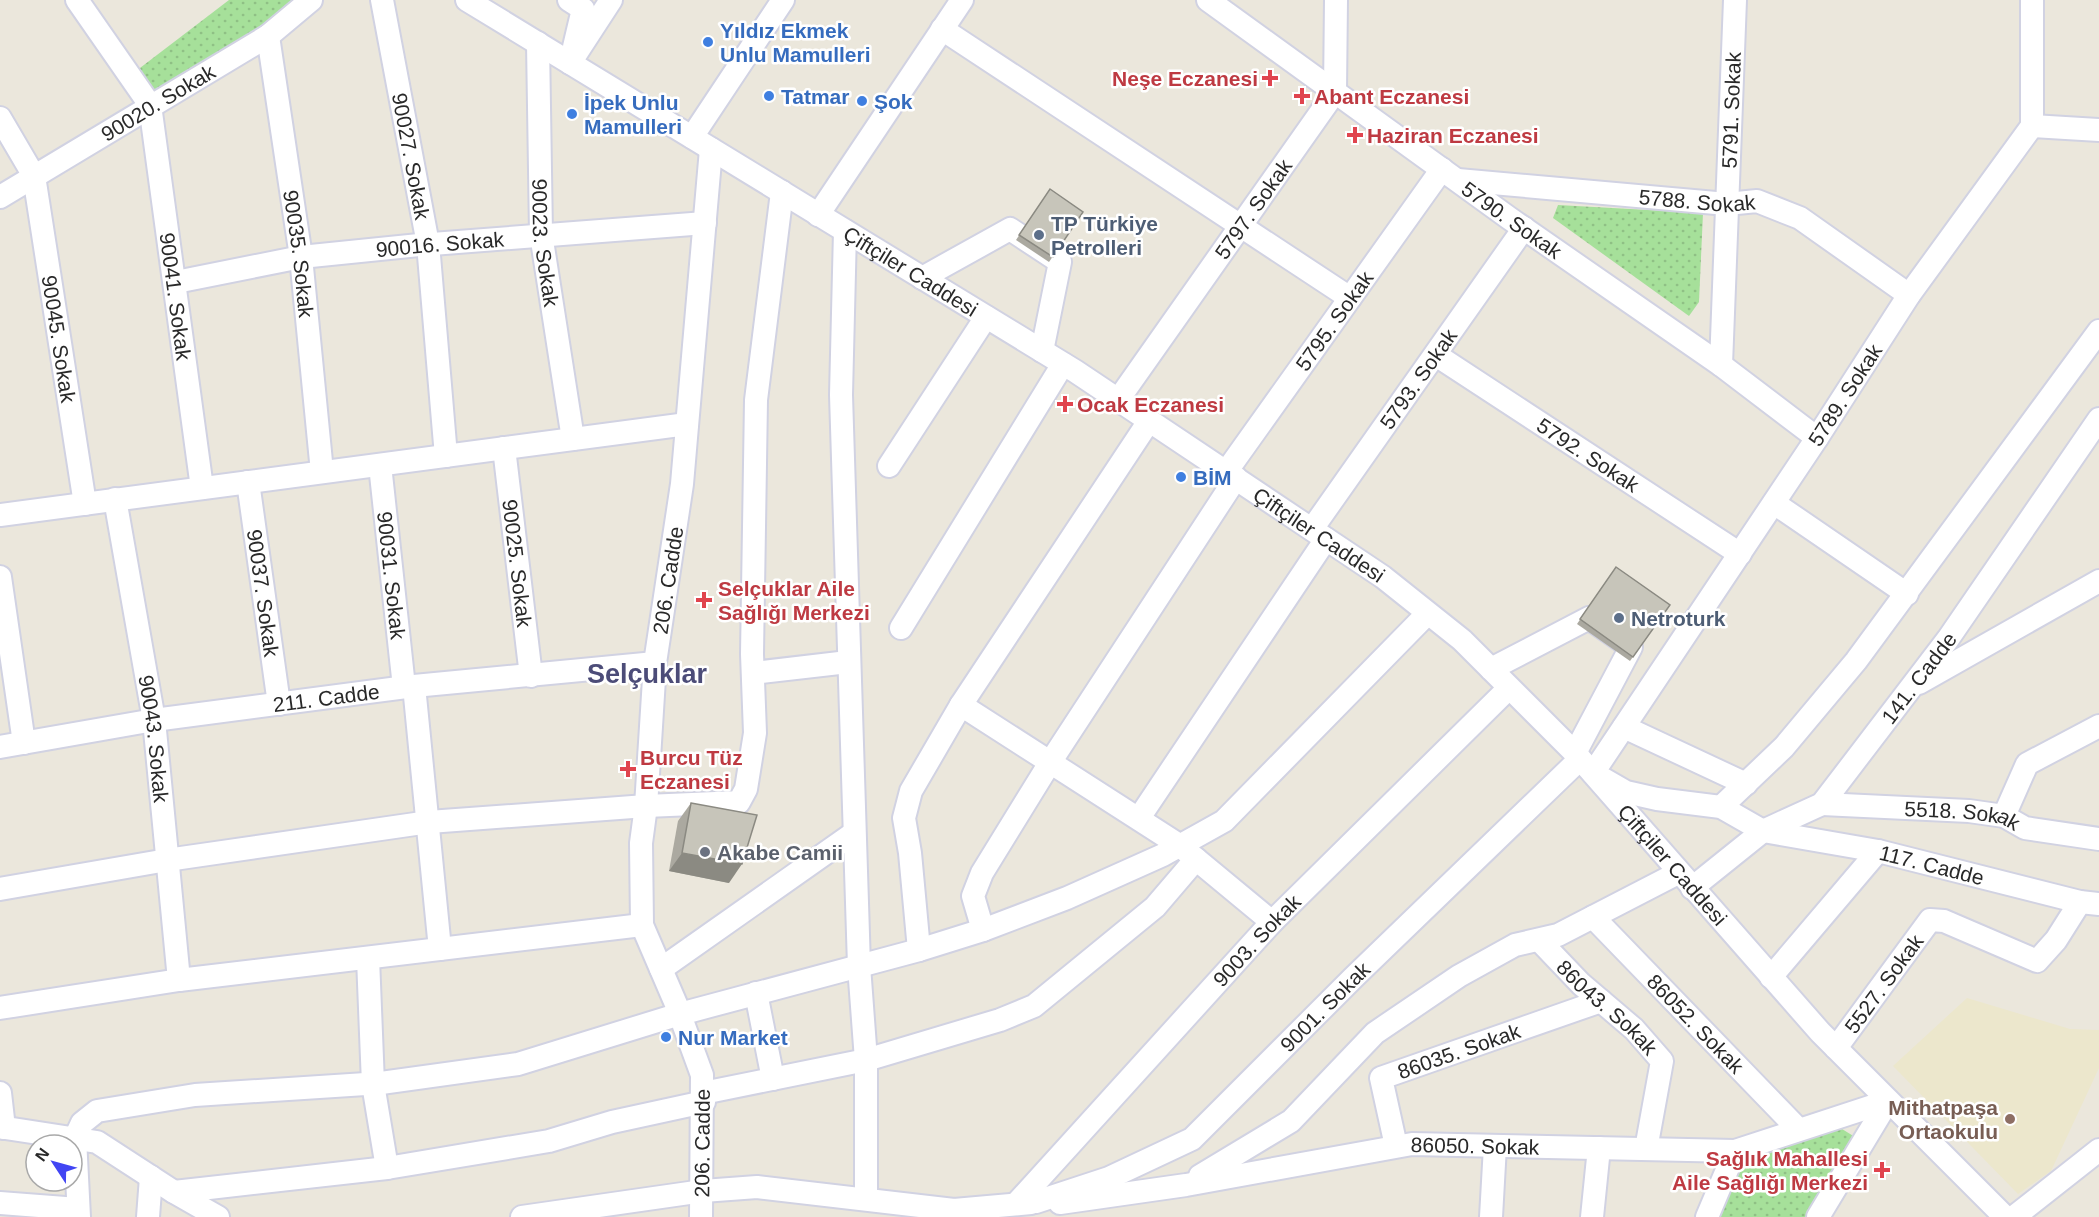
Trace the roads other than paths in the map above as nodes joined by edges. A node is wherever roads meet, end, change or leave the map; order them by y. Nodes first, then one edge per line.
1 (77, 0) edge
2 (311, 0) edge
3 (382, 0) edge
4 (467, 0) edge
5 (569, 0) edge
6 (611, 0) edge
7 (783, 0) edge
8 (962, 0) edge
9 (1208, 0) edge
10 (1336, 0) edge
11 (1735, 0) edge
12 (2032, 0) edge
13 (942, 29) junction
14 (268, 36) junction
15 (538, 43) junction
16 (570, 63) junction
17 (1335, 92) junction
18 (150, 105) junction
19 (0, 118) edge
20 (2032, 126) junction
21 (2099, 130) edge
22 (692, 137) junction
23 (711, 149) junction
24 (1449, 174) junction
25 (34, 176) junction
26 (782, 192) junction
27 (0, 197) edge
28 (1727, 204) junction
29 (818, 214) junction
30 (705, 223) junction
31 (1241, 226) junction
32 (1524, 228) junction
33 (845, 231) junction
34 (541, 234) junction
35 (428, 244) junction
36 (301, 257) junction
37 (922, 278) junction
38 (176, 282) junction
39 (1909, 295) junction
40 (1350, 298) junction
41 (986, 317) junction
42 (2099, 331) edge
43 (1042, 351) junction
44 (1436, 355) junction
45 (1063, 364) junction
46 (1721, 365) junction
47 (1118, 400) junction
48 (2099, 419) edge
49 (1149, 421) junction
50 (687, 424) junction
51 (1817, 438) junction
52 (573, 439) junction
53 (504, 448) junction
54 (446, 456) junction
55 (380, 465) junction
56 (888, 466) dead end
57 (322, 472) junction
58 (1231, 475) junction
59 (248, 482) junction
60 (202, 488) junction
61 (115, 500) junction
62 (1774, 503) junction
63 (85, 504) junction
64 (0, 515) edge
65 (1319, 534) junction
66 (1740, 554) junction
67 (0, 577) edge
68 (2099, 581) edge
69 (1907, 594) junction
70 (1427, 614) junction
71 (901, 628) dead end
72 (848, 662) junction
73 (655, 663) junction
74 (1491, 669) junction
75 (753, 673) junction
76 (531, 676) junction
77 (409, 687) junction
78 (1509, 688) junction
79 (1909, 688) junction
80 (279, 704) junction
81 (961, 705) junction
82 (154, 720) junction
83 (2099, 726) edge
84 (1624, 728) junction
85 (24, 743) junction
86 (0, 747) edge
87 (1051, 760) junction
88 (1583, 762) junction
89 (1746, 784) junction
90 (1822, 804) junction
91 (646, 806) junction
92 (1721, 807) junction
93 (2004, 816) junction
94 (1139, 819) junction
95 (429, 822) junction
96 (1763, 831) junction
97 (854, 833) junction
98 (2099, 839) edge
99 (1878, 851) junction
100 (1187, 852) junction
101 (167, 860) junction
102 (1685, 880) junction
103 (0, 889) edge
104 (2090, 903) edge
105 (1593, 917) junction
106 (1272, 922) junction
107 (642, 925) junction
108 (983, 930) junction
109 (1539, 940) junction
110 (440, 950) junction
111 (920, 950) junction
112 (368, 958) junction
113 (859, 966) junction
114 (661, 969) junction
115 (1771, 977) junction
116 (179, 980) junction
117 (756, 993) junction
118 (1601, 1001) junction
119 (0, 1008) edge
120 (680, 1014) junction
121 (1836, 1048) junction
122 (866, 1060) junction
123 (773, 1079) junction
124 (373, 1084) junction
125 (0, 1093) edge
126 (703, 1097) junction
127 (1888, 1101) junction
128 (2, 1127) edge
129 (1798, 1130) junction
130 (42, 1133) edge
131 (77, 1133) edge
132 (84, 1140) edge
133 (1396, 1146) junction
134 (1495, 1146) junction
135 (1599, 1148) junction
136 (1646, 1149) junction
137 (2099, 1150) edge
138 (1735, 1151) junction
139 (387, 1168) junction
140 (151, 1177) junction
141 (1186, 1185) junction
142 (703, 1191) junction
143 (174, 1192) junction
144 (77, 1193) edge
145 (866, 1199) junction
146 (1026, 1203) junction
147 (14, 1208) edge
148 (1062, 1210) edge
149 (587, 1212) edge
150 (78, 1213) edge
151 (955, 1214) edge
152 (2003, 1215) edge
153 (148, 1217) edge
154 (218, 1217) edge
155 (522, 1217) edge
156 (701, 1217) edge
157 (1491, 1217) edge
158 (1592, 1217) edge
159 (1707, 1217) edge
160 (1818, 1217) edge

1 - 18 street
2 - 14 street, 90020. Sokak
3 - 35 street, 90027. Sokak
4 - 15 street, Çiftçiler Caddesi
5 - 16 street
6 - 16 street
7 - 22 street
8 - 13 street
9 - 17 street, 5790. Sokak
10 - 17 street
11 - 28 street, 5791. Sokak
12 - 20 street
13 - 29 street
13 - 31 street
14 - 18 street, 90020. Sokak
14 - 36 street, 90035. Sokak
15 - 16 street, Çiftçiler Caddesi
15 - 34 street, 90023. Sokak
16 - 22 street, Çiftçiler Caddesi
17 - 24 street, 5790. Sokak
17 - 31 street, 5797. Sokak
18 - 25 street, 90020. Sokak
18 - 38 street, 90041. Sokak
19 - 25 street
20 - 21 street
20 - 39 street, 5789. Sokak
22 - 23 street, Çiftçiler Caddesi
23 - 26 street, Çiftçiler Caddesi
23 - 30 street, 206. Cadde
24 - 28 street, 5788. Sokak
24 - 32 street, 5790. Sokak
24 - 40 street, 5795. Sokak
25 - 27 street, 90020. Sokak
25 - 63 street, 90045. Sokak
26 - 29 street, Çiftçiler Caddesi
26 - 75 street
28 - 39 street, 5788. Sokak
28 - 46 street, 5791. Sokak
29 - 33 street, Çiftçiler Caddesi
30 - 34 street, 90016. Sokak
30 - 50 street, 206. Cadde
31 - 40 street
31 - 47 street, 5797. Sokak
32 - 44 street, 5793. Sokak
32 - 46 street, 5790. Sokak
33 - 37 street, Çiftçiler Caddesi
33 - 72 street
34 - 35 street, 90016. Sokak
34 - 52 street, 90023. Sokak
35 - 36 street, 90016. Sokak
35 - 54 street, 90027. Sokak
36 - 38 street, 90016. Sokak
36 - 57 street, 90035. Sokak
37 - 41 street, Çiftçiler Caddesi
37 - 43 street
38 - 60 street, 90041. Sokak
39 - 51 street, 5789. Sokak
40 - 58 street, 5795. Sokak
41 - 43 street, Çiftçiler Caddesi
41 - 56 street
42 - 69 street
43 - 45 street, Çiftçiler Caddesi
44 - 65 street, 5793. Sokak
44 - 66 street, 5792. Sokak
45 - 47 street, Çiftçiler Caddesi
45 - 71 street
46 - 51 street, 5790. Sokak
47 - 49 street, Çiftçiler Caddesi
48 - 79 street, 141. Cadde
49 - 58 street, Çiftçiler Caddesi
49 - 81 street
50 - 52 street
50 - 73 street, 206. Cadde
51 - 62 street, 5789. Sokak
52 - 53 street
53 - 54 street
53 - 76 street, 90025. Sokak
54 - 55 street
55 - 57 street
55 - 77 street, 90031. Sokak
57 - 59 street
58 - 65 street, Çiftçiler Caddesi
58 - 87 street, 5795. Sokak
59 - 60 street
59 - 80 street, 90037. Sokak
60 - 61 street
61 - 63 street
61 - 82 street, 90043. Sokak
62 - 66 street, 5789. Sokak
62 - 69 street
63 - 64 street
65 - 70 street, Çiftçiler Caddesi
65 - 94 street, 5793. Sokak
66 - 84 street, 5789. Sokak
67 - 85 street
68 - 79 street
69 - 89 street
70 - 74 street, Çiftçiler Caddesi
70 - 100 street
72 - 75 street
72 - 97 street
73 - 76 street, 211. Cadde
73 - 91 street, 206. Cadde
74 - 78 street, Çiftçiler Caddesi
74 - 88 street
75 - 91 street
76 - 77 street, 211. Cadde
77 - 80 street, 211. Cadde
77 - 95 street, 90031. Sokak
78 - 88 street, Çiftçiler Caddesi
78 - 106 street, 9003. Sokak
79 - 90 street, 141. Cadde
80 - 82 street, 211. Cadde
81 - 87 street
81 - 111 street
82 - 85 street, 211. Cadde
82 - 101 street, 90043. Sokak
83 - 93 street
84 - 88 street, 5789. Sokak
84 - 89 street
85 - 86 street, 211. Cadde
87 - 94 street
87 - 108 street, 5795. Sokak
88 - 92 street
88 - 102 street, Çiftçiler Caddesi
88 - 146 street, 9001. Sokak
89 - 92 street
90 - 93 street, 5518. Sokak
90 - 96 street, 141. Cadde
91 - 95 street
91 - 107 street, 206. Cadde
92 - 96 street, 117. Cadde
93 - 98 street, 5518. Sokak
94 - 100 street
95 - 101 street
95 - 110 street, 90031. Sokak
96 - 99 street, 117. Cadde
96 - 102 street, 141. Cadde
97 - 113 street
97 - 114 street
99 - 104 street, 117. Cadde
99 - 115 street
100 - 106 street
100 - 108 street
100 - 122 street
101 - 103 street
101 - 116 street, 90043. Sokak
102 - 105 street, 141. Cadde
102 - 115 street, Çiftçiler Caddesi
104 - 121 street, 5527. Sokak
105 - 109 street, 141. Cadde
105 - 129 street, 86052. Sokak
106 - 146 street, 9003. Sokak
107 - 110 street
107 - 114 street, 206. Cadde
108 - 111 street
109 - 118 street, 86043. Sokak
109 - 141 street, 141. Cadde
110 - 112 street
111 - 113 street
112 - 116 street
112 - 124 street
113 - 117 street
113 - 122 street
114 - 120 street, 206. Cadde
115 - 121 street, Çiftçiler Caddesi
116 - 119 street
117 - 120 street
117 - 123 street
118 - 133 street, 86035. Sokak
118 - 136 street, 86043. Sokak
120 - 124 street
120 - 126 street, 206. Cadde
121 - 127 street, Çiftçiler Caddesi
122 - 123 street
122 - 145 street
123 - 126 street
124 - 131 street
124 - 139 street
125 - 128 street
126 - 139 street
126 - 142 street, 206. Cadde
127 - 129 street, 86050. Sokak
127 - 152 street, Çiftçiler Caddesi
127 - 160 street
128 - 130 street
129 - 138 street, 86050. Sokak
132 - 140 street
133 - 134 street, 86050. Sokak
133 - 141 street, 86050. Sokak
134 - 135 street, 86050. Sokak
134 - 157 street
135 - 136 street, 86050. Sokak
135 - 158 street
136 - 138 street, 86050. Sokak
137 - 152 street
138 - 159 street
139 - 143 street
140 - 143 street
140 - 153 street
141 - 148 street, 86050. Sokak
142 - 145 street
142 - 149 street
142 - 156 street, 206. Cadde
143 - 154 street
144 - 150 street
145 - 151 street
146 - 148 street, 86050. Sokak
146 - 151 street
147 - 150 street
149 - 155 street

